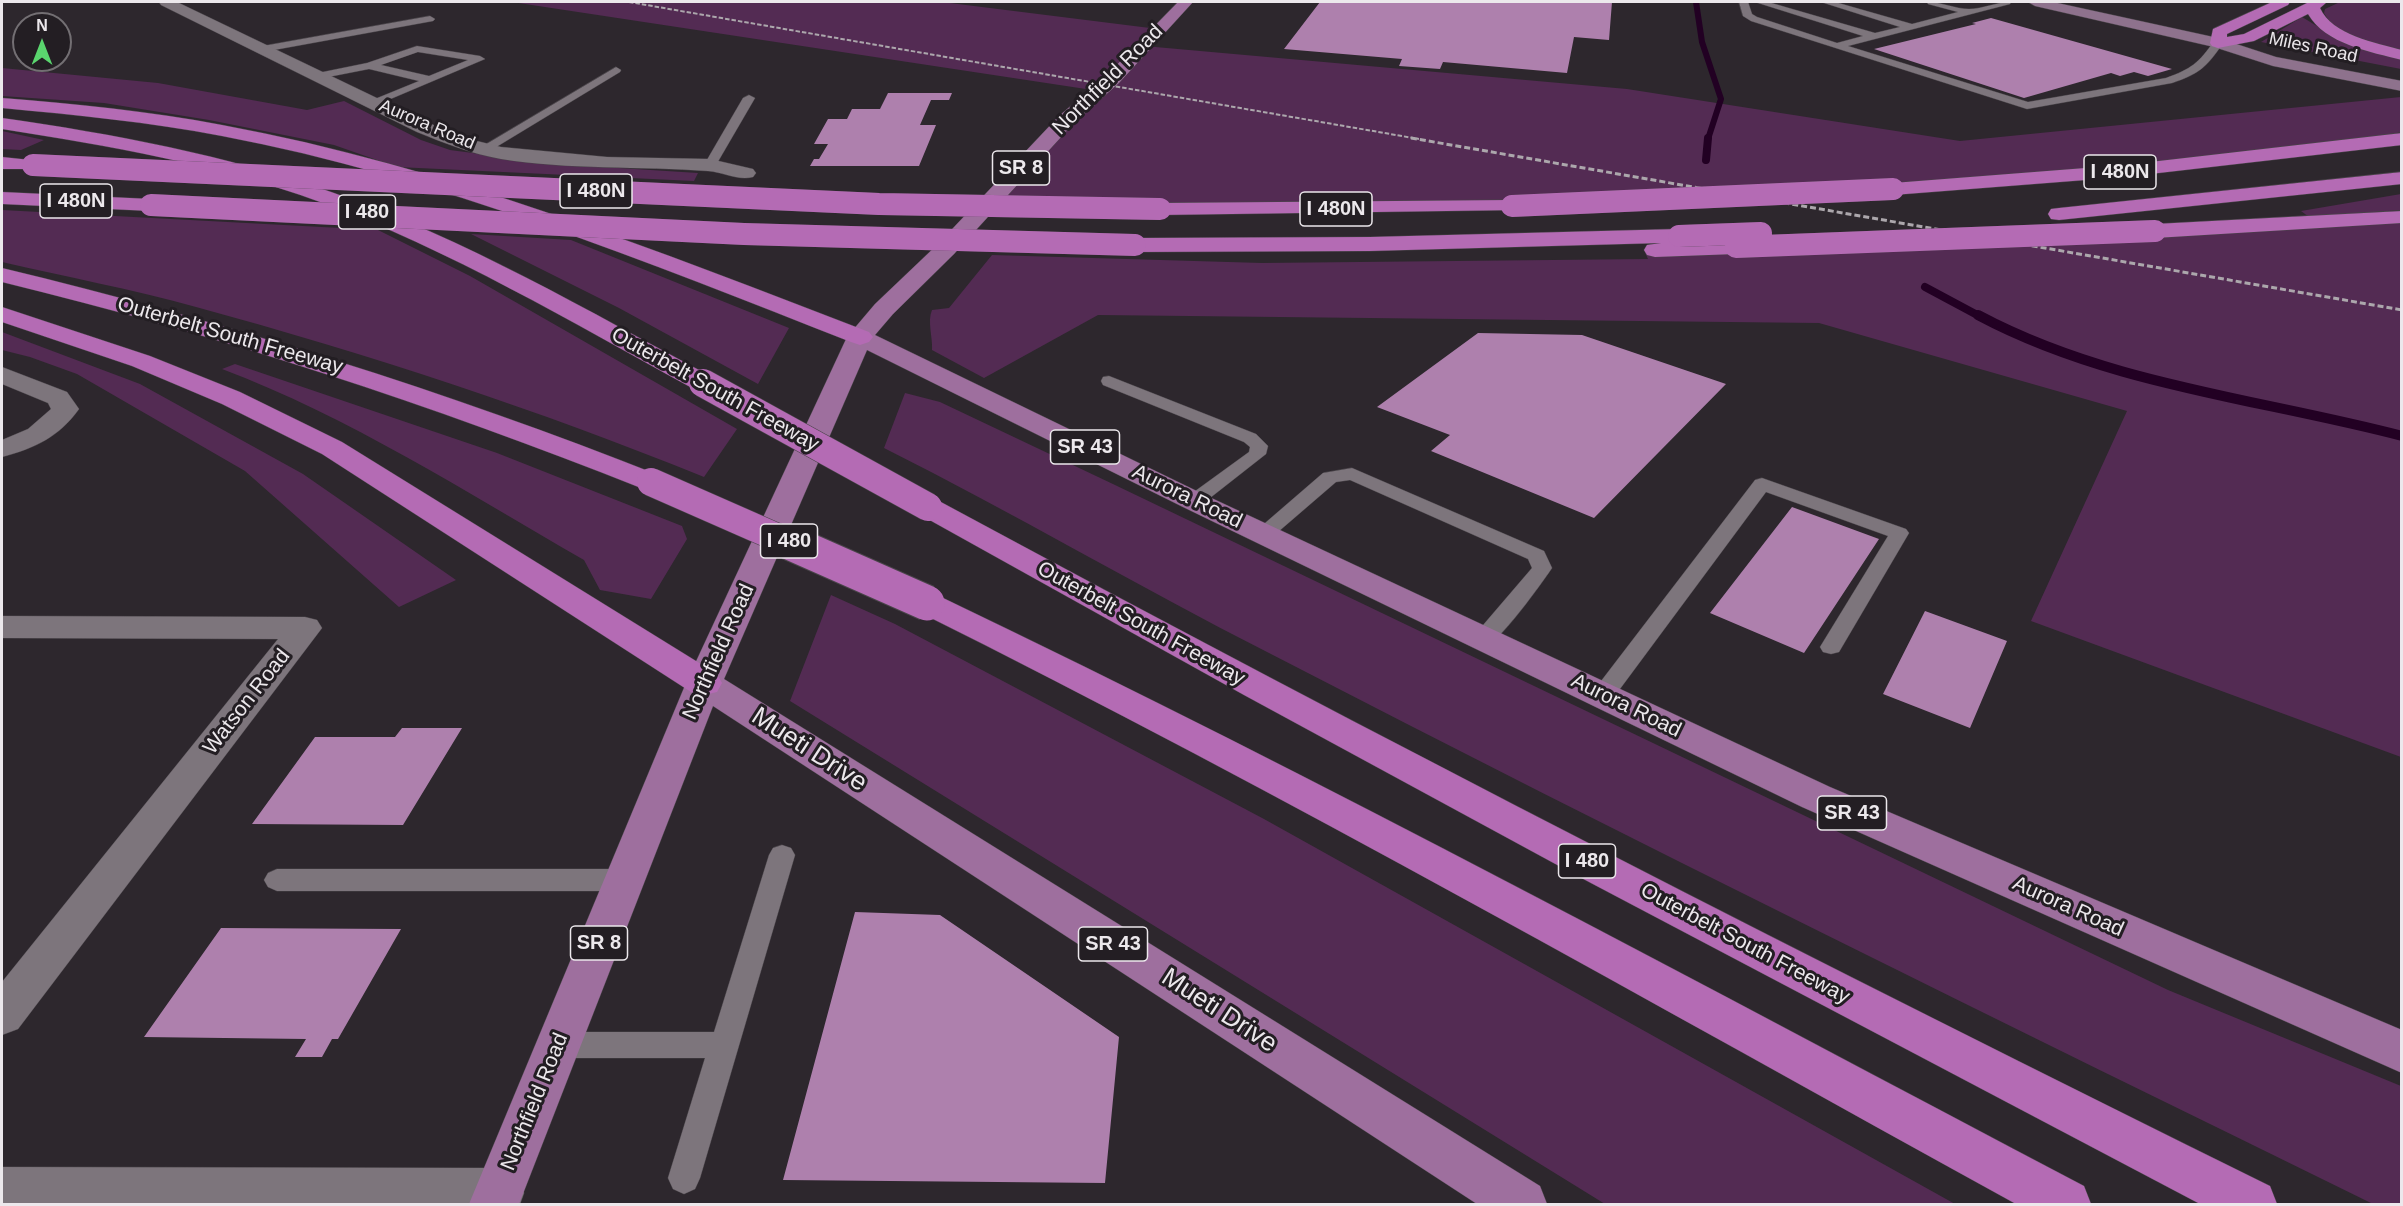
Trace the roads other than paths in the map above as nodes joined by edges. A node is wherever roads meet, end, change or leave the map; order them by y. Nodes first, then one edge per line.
1 (166, 2) edge
2 (1186, 2) edge
3 (1744, 2) edge
4 (1760, 2) edge
5 (1826, 2) edge
6 (1931, 2) edge
7 (2007, 2) edge
8 (2035, 2) edge
9 (2283, 2) edge
10 (2316, 4) edge
11 (1967, 11) junction
12 (1913, 13) dead end
13 (430, 19) dead end
14 (1934, 19) junction
15 (1909, 26) junction
16 (1875, 36) junction
17 (2218, 43) junction
18 (1837, 46) junction
19 (263, 49) junction
20 (2402, 55) edge
21 (369, 66) junction
22 (616, 70) dead end
23 (2402, 72) edge
24 (318, 76) junction
25 (430, 80) junction
26 (2402, 86) edge
27 (749, 98) dead end
28 (2, 103) edge
29 (374, 104) junction
30 (2, 124) edge
31 (2402, 132) edge
32 (2402, 139) edge
33 (2345, 147) junction
34 (484, 149) junction
35 (2, 163) edge
36 (710, 165) junction
37 (746, 173) dead end
38 (2402, 178) edge
39 (2, 198) edge
40 (2402, 217) edge
41 (1510, 242) junction
42 (2, 275) edge
43 (2, 314) edge
44 (860, 337) junction
45 (2, 375) edge
46 (1109, 381) dead end
47 (2, 448) edge
48 (1194, 501) junction
49 (1264, 534) junction
50 (2, 627) edge
51 (1483, 638) junction
52 (1832, 647) dead end
53 (704, 683) junction
54 (1603, 695) junction
55 (782, 855) dead end
56 (277, 880) dead end
57 (624, 880) junction
58 (2, 1015) edge
59 (558, 1045) junction
60 (725, 1045) junction
61 (2402, 1052) edge
62 (684, 1178) dead end
63 (2, 1192) edge
64 (497, 1199) edge
65 (1522, 1204) edge
66 (2066, 1204) edge
67 (2252, 1204) edge

1 - 19 street, Aurora Road
2 - 44 main road, Northfield Road / SR 8
3 - 18 lane
4 - 16 lane
5 - 15 lane
6 - 11 lane
7 - 11 lane
8 - 17 main road, Miles Road
9 - 17 highway
10 - 17 highway
10 - 20 highway
11 - 14 lane
12 - 14 lane
13 - 19 lane
14 - 15 lane
15 - 16 lane
16 - 18 lane
17 - 18 lane
17 - 23 main road, Miles Road
17 - 26 main road, Miles Road
19 - 24 street, Aurora Road
21 - 24 lane
21 - 25 lane
21 - 25 lane
22 - 34 lane
24 - 29 street, Aurora Road
25 - 29 lane
27 - 36 lane
28 - 44 highway
29 - 34 street, Aurora Road
30 - 67 highway, Outerbelt South Freeway / I 480, bridge
31 - 33 highway
32 - 33 highway, I 480N
33 - 35 highway, I 480N, bridge
34 - 36 street, Aurora Road
36 - 37 street, Aurora Road
38 - 41 highway, I 480N, bridge
39 - 41 highway, I 480N, bridge
40 - 41 highway, bridge
42 - 66 highway, Outerbelt South Freeway / I 480, bridge
43 - 53 highway
44 - 48 main road, Aurora Road / SR 43
44 - 53 main road, Northfield Road / SR 8
45 - 47 street
46 - 48 lane
48 - 49 main road, Aurora Road / SR 43
49 - 51 main road, Aurora Road / SR 43
49 - 51 lane
50 - 58 street, Watson Road
51 - 54 main road, Aurora Road / SR 43
52 - 54 lane
53 - 57 main road, Northfield Road / SR 8
53 - 65 main road, Mueti Drive / SR 43
54 - 61 main road, Aurora Road / SR 43
55 - 60 lane
56 - 57 lane
57 - 59 main road, Northfield Road / SR 8
59 - 60 lane
59 - 64 main road, Northfield Road / SR 8
60 - 62 lane
63 - 64 street

